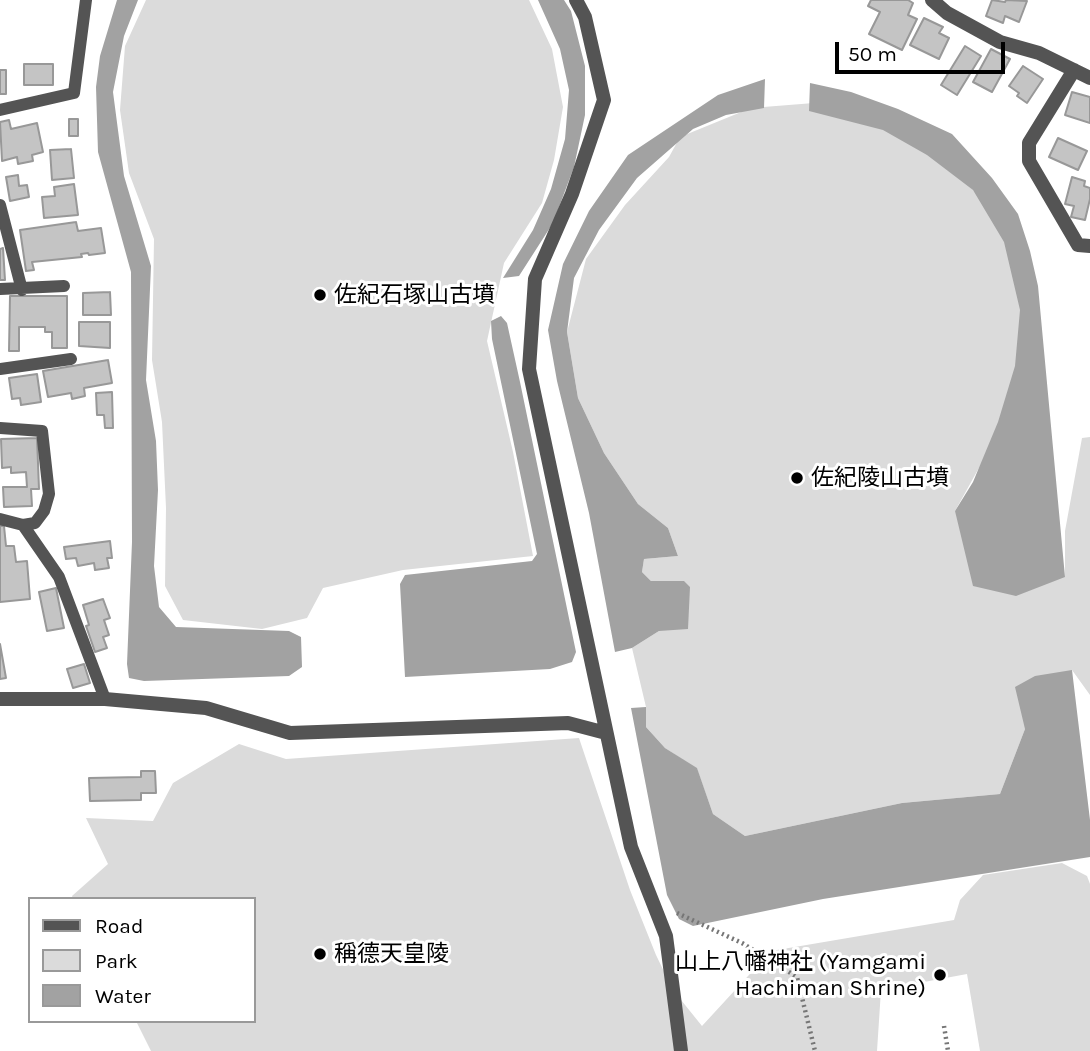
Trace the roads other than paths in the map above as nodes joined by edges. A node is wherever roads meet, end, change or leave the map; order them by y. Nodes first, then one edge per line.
1 (86, 0) edge
2 (576, 0) edge
3 (932, 0) edge
4 (1074, 70) junction
5 (1090, 78) edge
6 (0, 110) edge
7 (0, 205) edge
8 (1090, 246) edge
9 (64, 286) dead end
10 (0, 289) edge
11 (22, 290) junction
12 (71, 359) dead end
13 (0, 369) edge
14 (0, 428) edge
15 (0, 519) edge
16 (23, 524) junction
17 (0, 699) edge
18 (105, 699) junction
19 (606, 733) junction
20 (681, 1051) edge

1 - 6 lane
2 - 19 street
3 - 4 street
4 - 5 street
4 - 8 street
7 - 11 lane
9 - 11 lane
10 - 11 lane
12 - 13 lane
14 - 16 lane
15 - 16 lane
16 - 18 lane
17 - 18 street
18 - 19 street
19 - 20 street

